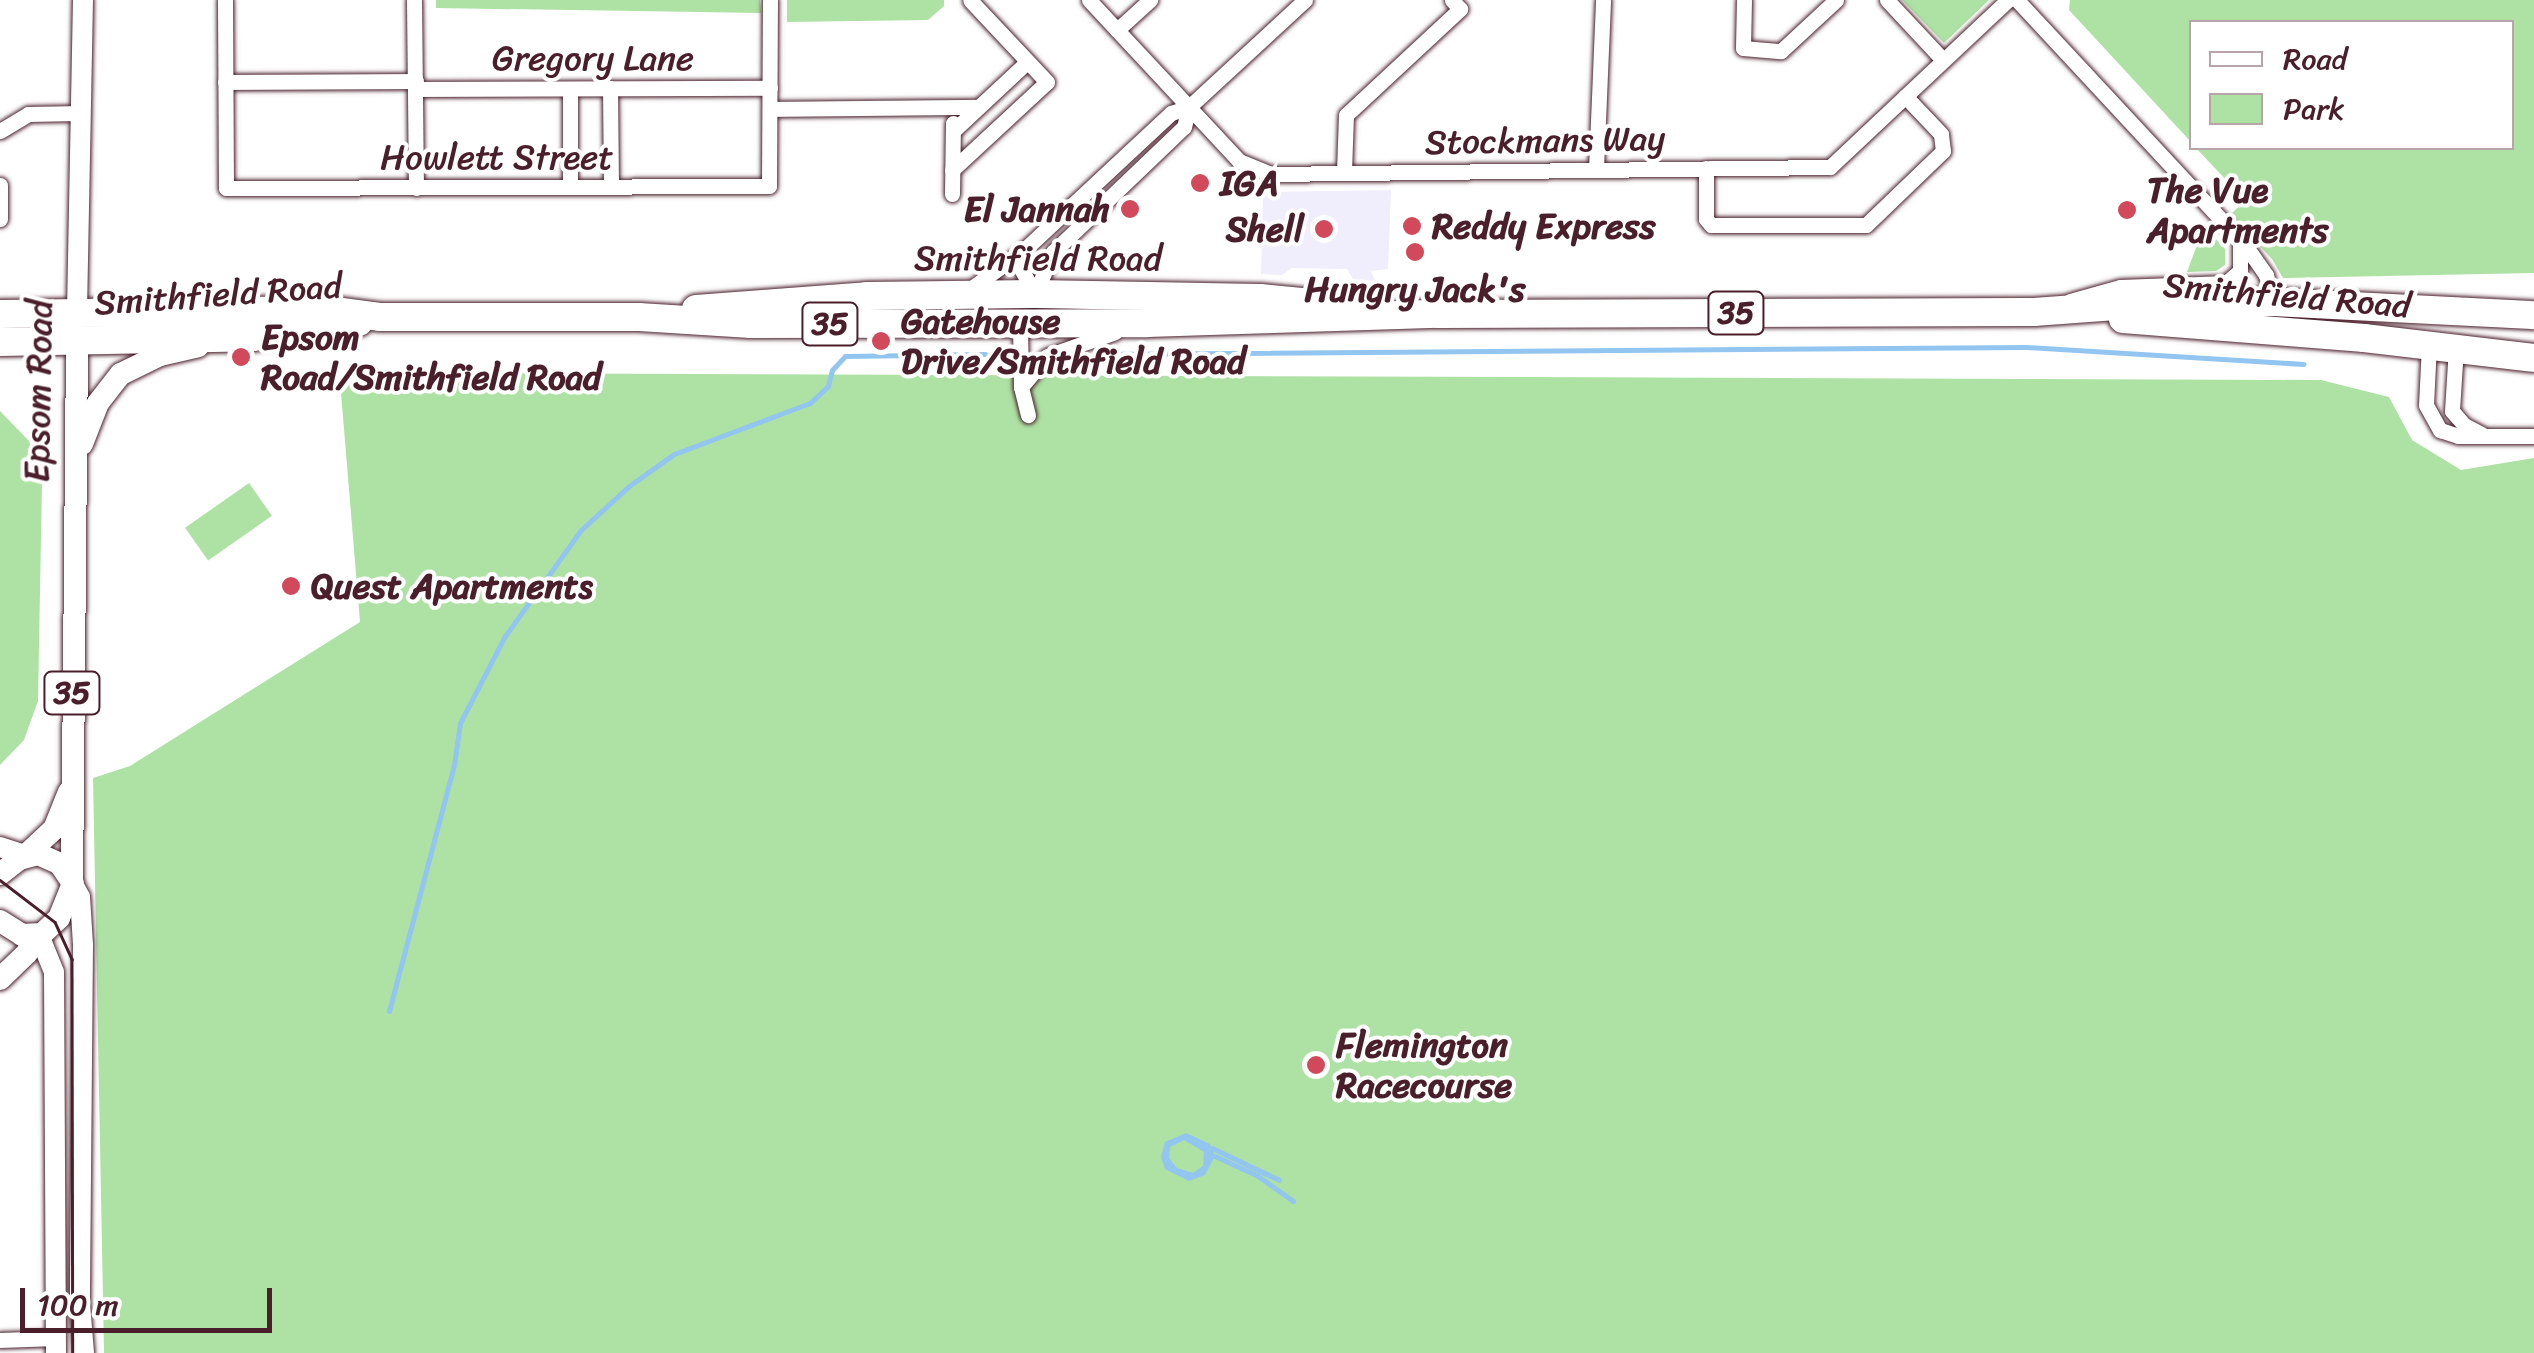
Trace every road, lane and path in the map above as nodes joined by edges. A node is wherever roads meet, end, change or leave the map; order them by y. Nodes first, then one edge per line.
1 (83, 0) edge
2 (225, 0) edge
3 (414, 0) edge
4 (770, 0) edge
5 (970, 0) edge
6 (1090, 0) edge
7 (1150, 0) edge
8 (1306, 0) edge
9 (1452, 0) edge
10 (1603, 0) edge
11 (1744, 0) edge
12 (1836, 0) edge
13 (1886, 0) edge
14 (2008, 0) edge
15 (2017, 0) edge
16 (1117, 30) junction
17 (1944, 60) junction
18 (1027, 62) junction
19 (225, 82) junction
20 (416, 85) junction
21 (570, 88) junction
22 (610, 88) junction
23 (770, 88) junction
24 (1905, 96) junction
25 (953, 108) junction
26 (978, 108) junction
27 (1188, 108) junction
28 (770, 109) junction
29 (80, 113) junction
30 (0, 131) edge
31 (953, 131) junction
32 (1113, 166) junction
33 (1596, 168) junction
34 (1706, 168) junction
35 (952, 170) junction
36 (1344, 172) junction
37 (1126, 180) junction
38 (0, 185) edge
39 (610, 186) junction
40 (570, 187) junction
41 (416, 188) junction
42 (952, 194) dead end
43 (0, 219) edge
44 (2238, 238) junction
45 (1024, 250) junction
46 (1035, 294) junction
47 (963, 295) junction
48 (2273, 302) junction
49 (2443, 308) junction
50 (262, 310) junction
51 (77, 312) junction
52 (2039, 312) junction
53 (0, 314) edge
54 (1438, 314) junction
55 (639, 316) junction
56 (2534, 316) edge
57 (380, 317) junction
58 (1020, 323) junction
59 (1062, 323) junction
60 (1148, 323) junction
61 (2272, 330) junction
62 (301, 332) junction
63 (235, 338) junction
64 (0, 342) edge
65 (77, 342) junction
66 (2442, 345) junction
67 (2534, 358) edge
68 (1021, 387) junction
69 (1028, 415) dead end
70 (2506, 436) junction
71 (2534, 436) edge
72 (75, 462) junction
73 (72, 784) junction
74 (0, 846) edge
75 (26, 855) junction
76 (0, 874) edge
77 (73, 884) junction
78 (0, 921) edge
79 (37, 935) junction
80 (0, 979) edge
81 (0, 1340) edge
82 (56, 1346) edge
83 (84, 1353) edge

1 - 29 main road, Epsom Road
2 - 19 street
3 - 20 street
4 - 23 street
5 - 18 street
6 - 16 street, Stockmans Way
7 - 16 street
8 - 27 street
9 - 36 street
10 - 33 street
11 - 12 street
13 - 17 street
14 - 17 street, Stockmans Way
15 - 44 street
16 - 27 street, Stockmans Way
17 - 24 street, Stockmans Way
18 - 26 street
18 - 35 street
19 - 20 street, Gregory Lane
19 - 41 street, Howlett Street
20 - 21 street, Gregory Lane
20 - 41 street
21 - 22 street, Gregory Lane
21 - 40 street
22 - 23 street, Gregory Lane
22 - 39 street
23 - 28 street
24 - 34 street, Stockmans Way
24 - 34 street
25 - 26 street
25 - 28 street
25 - 31 street
26 - 31 street
27 - 32 street
27 - 36 street, Stockmans Way
27 - 37 street
28 - 39 street, Howlett Street
29 - 30 street
29 - 51 main road, Epsom Road
31 - 35 street
32 - 37 street
32 - 45 street
33 - 34 street, Stockmans Way
33 - 36 street, Stockmans Way
35 - 42 street
37 - 46 street
38 - 43 street
39 - 40 street, Howlett Street
40 - 41 street, Howlett Street
44 - 48 street
44 - 52 street
45 - 46 street
45 - 47 street
46 - 47 highway, Smithfield Road / 35
46 - 54 highway, Smithfield Road / 35
46 - 58 highway
46 - 59 highway
47 - 55 highway, Smithfield Road / 35
48 - 49 highway, Smithfield Road / 35
48 - 52 highway, Smithfield Road / 35
48 - 61 highway
49 - 56 highway, Smithfield Road / 35
49 - 66 highway
50 - 51 highway, Smithfield Road / 35
50 - 57 highway, Smithfield Road / 35
50 - 62 highway
51 - 53 highway, Smithfield Road
51 - 65 highway, Epsom Road / 35
52 - 54 highway, Smithfield Road / 35
52 - 61 highway, Smithfield Road / 35
54 - 60 highway, Smithfield Road / 35
55 - 57 highway, Smithfield Road / 35
55 - 58 highway, Smithfield Road / 35
57 - 62 highway, Smithfield Road / 35
58 - 59 highway, Smithfield Road / 35
58 - 68 street
59 - 60 highway, Smithfield Road / 35
60 - 68 street
61 - 66 highway, Smithfield Road / 35
62 - 63 highway, Smithfield Road / 35
63 - 65 highway, Smithfield Road / 35
63 - 72 main road
64 - 65 highway, Smithfield Road
65 - 72 main road, Epsom Road / 35
66 - 67 highway, Smithfield Road / 35
66 - 70 street
66 - 70 street
68 - 69 street
70 - 71 street
72 - 73 main road, Epsom Road / 35
73 - 75 main road, Epsom Road / 35
73 - 77 main road, Epsom Road / 35
74 - 75 main road
75 - 76 main road, 35
75 - 77 main road
77 - 79 main road, 35
77 - 83 main road, Epsom Road
78 - 79 main road
79 - 80 main road, 35
79 - 82 main road
81 - 82 street

